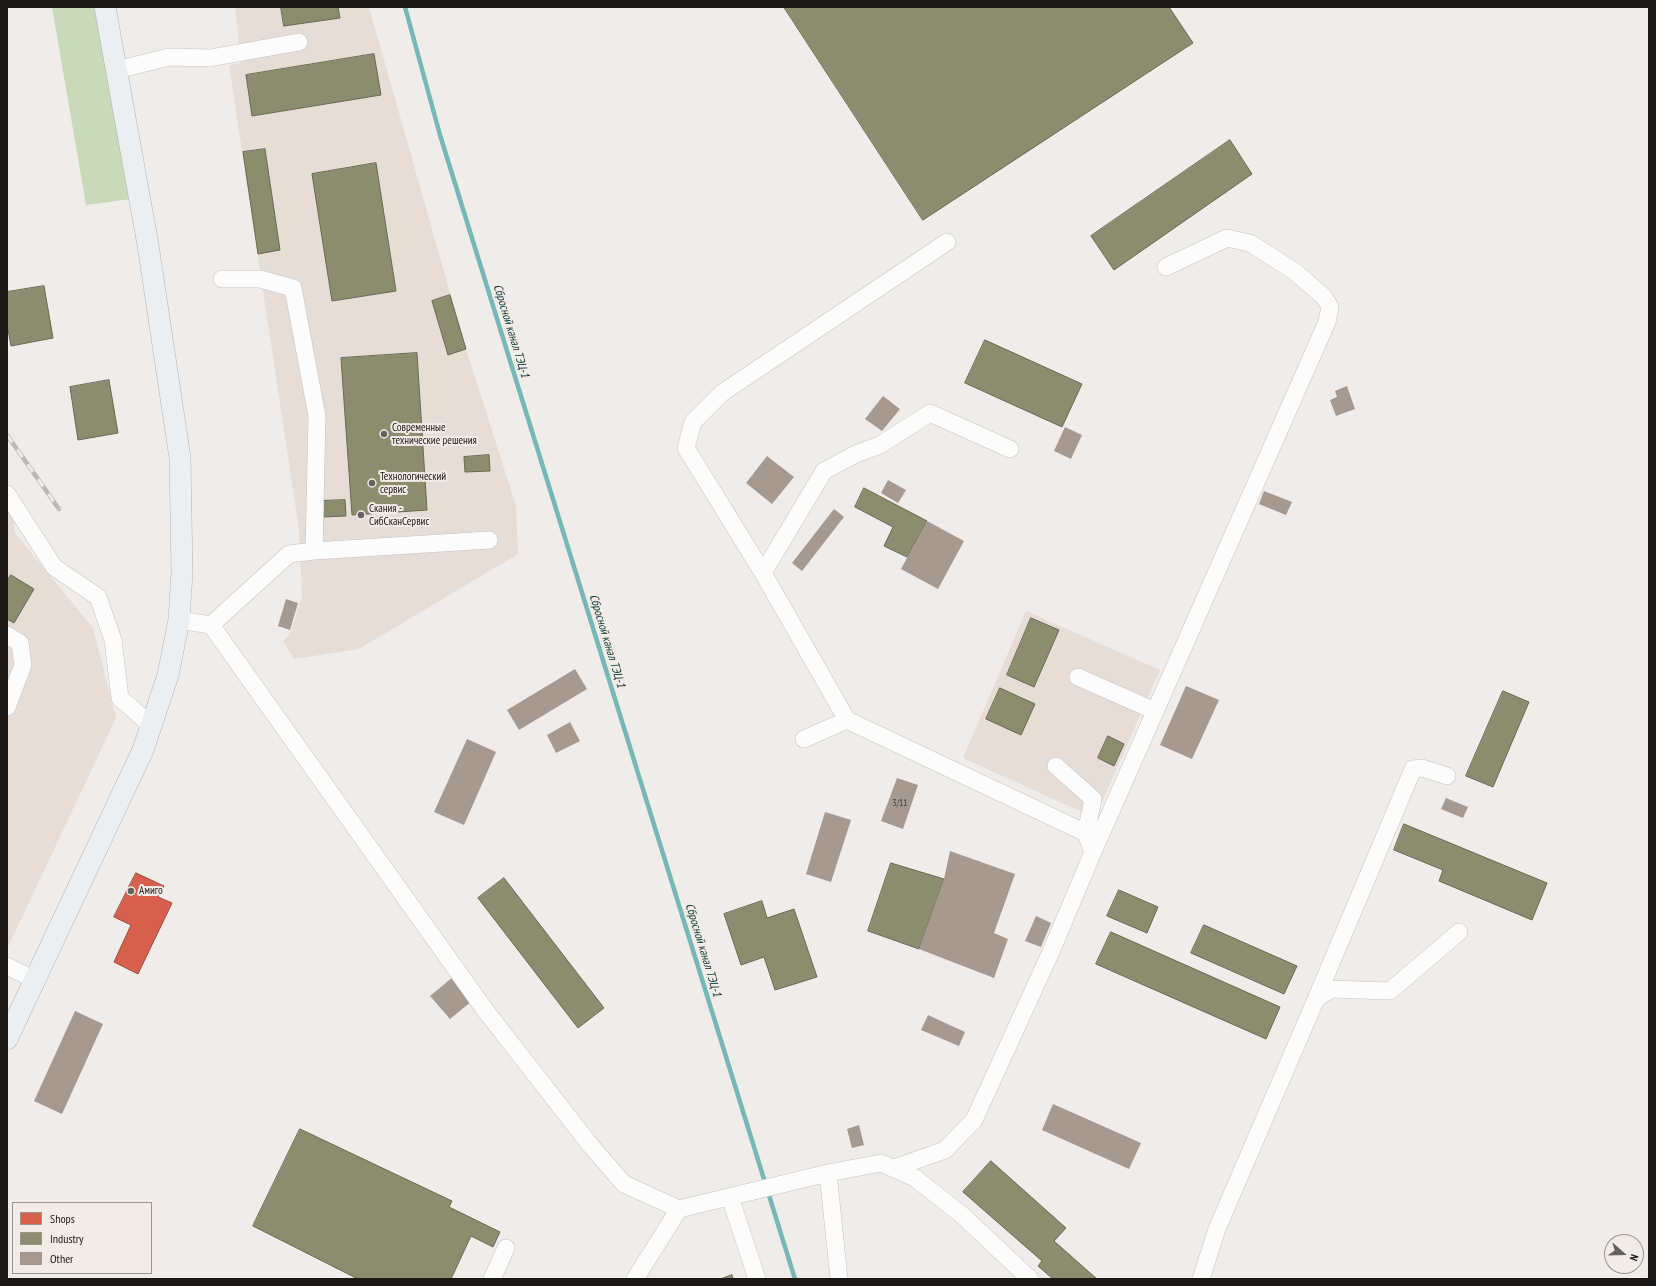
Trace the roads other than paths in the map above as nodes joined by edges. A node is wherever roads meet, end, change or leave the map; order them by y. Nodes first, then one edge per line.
1 (105, 7) edge
2 (299, 42) dead end
3 (116, 70) junction
4 (947, 242) dead end
5 (1166, 267) dead end
6 (222, 279) dead end
7 (1010, 449) dead end
8 (7, 494) edge
9 (489, 540) dead end
10 (314, 551) junction
11 (763, 573) junction
12 (179, 620) junction
13 (211, 626) junction
14 (7, 635) edge
15 (1078, 677) dead end
16 (7, 707) edge
17 (1155, 711) junction
18 (847, 720) junction
19 (152, 726) junction
20 (804, 739) dead end
21 (1056, 766) dead end
22 (1447, 776) dead end
23 (1086, 833) junction
24 (1092, 852) junction
25 (1459, 932) dead end
26 (7, 966) edge
27 (35, 980) junction
28 (1316, 999) junction
29 (7, 1039) edge
30 (894, 1168) junction
31 (828, 1173) junction
32 (738, 1195) junction
33 (679, 1209) junction
34 (506, 1248) dead end
35 (492, 1279) edge
36 (635, 1279) edge
37 (757, 1279) edge
38 (839, 1279) edge
39 (1030, 1279) edge
40 (1201, 1279) edge

1 - 3 main road
2 - 3 street
3 - 12 main road
4 - 11 street
5 - 17 street
6 - 10 street
7 - 11 street
8 - 19 street
9 - 10 street
10 - 13 street
11 - 18 street
12 - 13 street
12 - 19 main road
13 - 33 street
14 - 16 street
15 - 17 street
17 - 24 street
18 - 20 street
18 - 23 street
19 - 27 main road
21 - 23 street
22 - 28 street
23 - 24 street
24 - 30 street
25 - 28 street
26 - 27 street
27 - 29 main road
28 - 40 street
30 - 31 street
30 - 39 street
31 - 32 street
31 - 38 street
32 - 33 street
32 - 37 street
33 - 36 street
34 - 35 street

